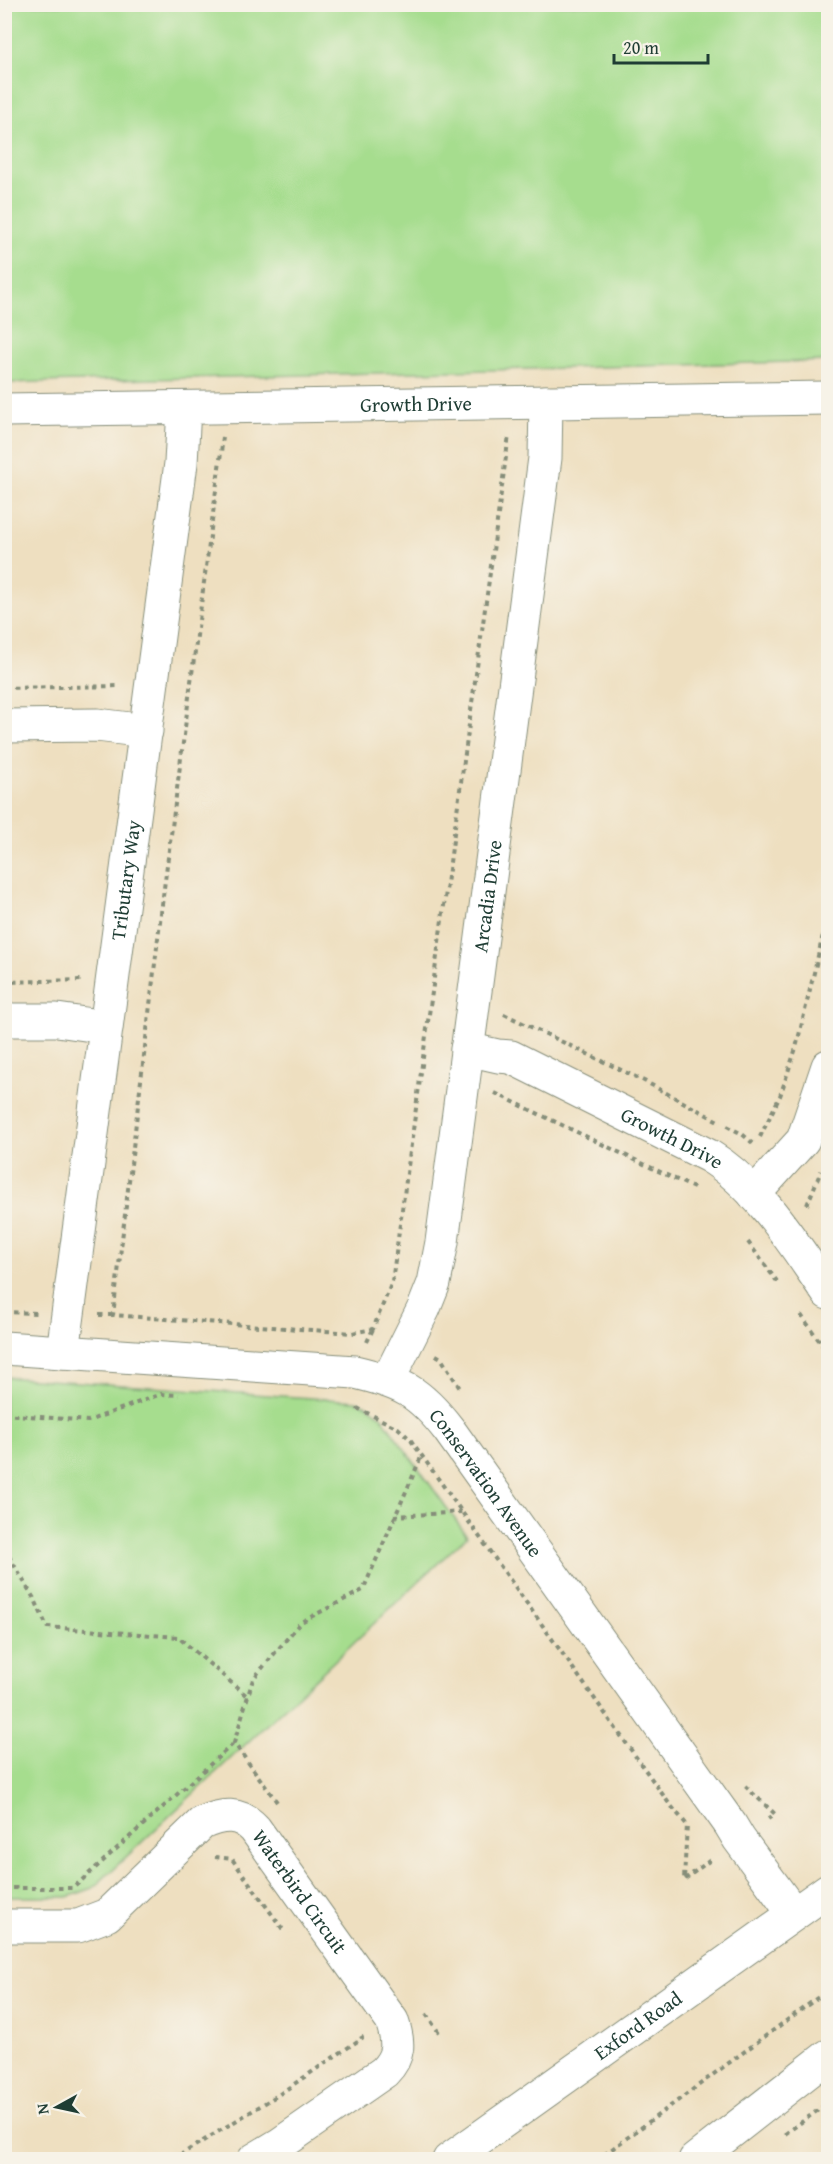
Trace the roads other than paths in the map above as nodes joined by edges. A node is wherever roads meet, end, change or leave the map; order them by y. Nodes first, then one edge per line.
1 (828, 398) edge
2 (546, 402) junction
3 (184, 408) junction
4 (4, 410) edge
5 (4, 726) edge
6 (146, 731) junction
7 (4, 1020) edge
8 (106, 1027) junction
9 (467, 1049) junction
10 (828, 1066) edge
11 (754, 1194) junction
12 (828, 1293) edge
13 (4, 1348) edge
14 (63, 1352) junction
15 (388, 1380) junction
16 (828, 1890) edge
17 (794, 1914) junction
18 (4, 1926) edge
19 (828, 2056) edge
20 (254, 2160) edge
21 (449, 2160) edge
22 (695, 2160) edge

1 - 2 street, Growth Drive
2 - 3 street, Growth Drive
2 - 9 street, Arcadia Drive
3 - 4 street, Growth Drive
3 - 6 street, Tributary Way
5 - 6 street
6 - 8 street, Tributary Way
7 - 8 street
8 - 14 street, Tributary Way
9 - 11 street, Growth Drive
9 - 15 street, Arcadia Drive
10 - 11 street
11 - 12 street, Growth Drive
13 - 14 street, Conservation Avenue
14 - 15 street, Conservation Avenue
15 - 17 street, Conservation Avenue
16 - 17 street, Exford Road
17 - 21 street, Exford Road
18 - 20 street, Waterbird Circuit
19 - 22 street

